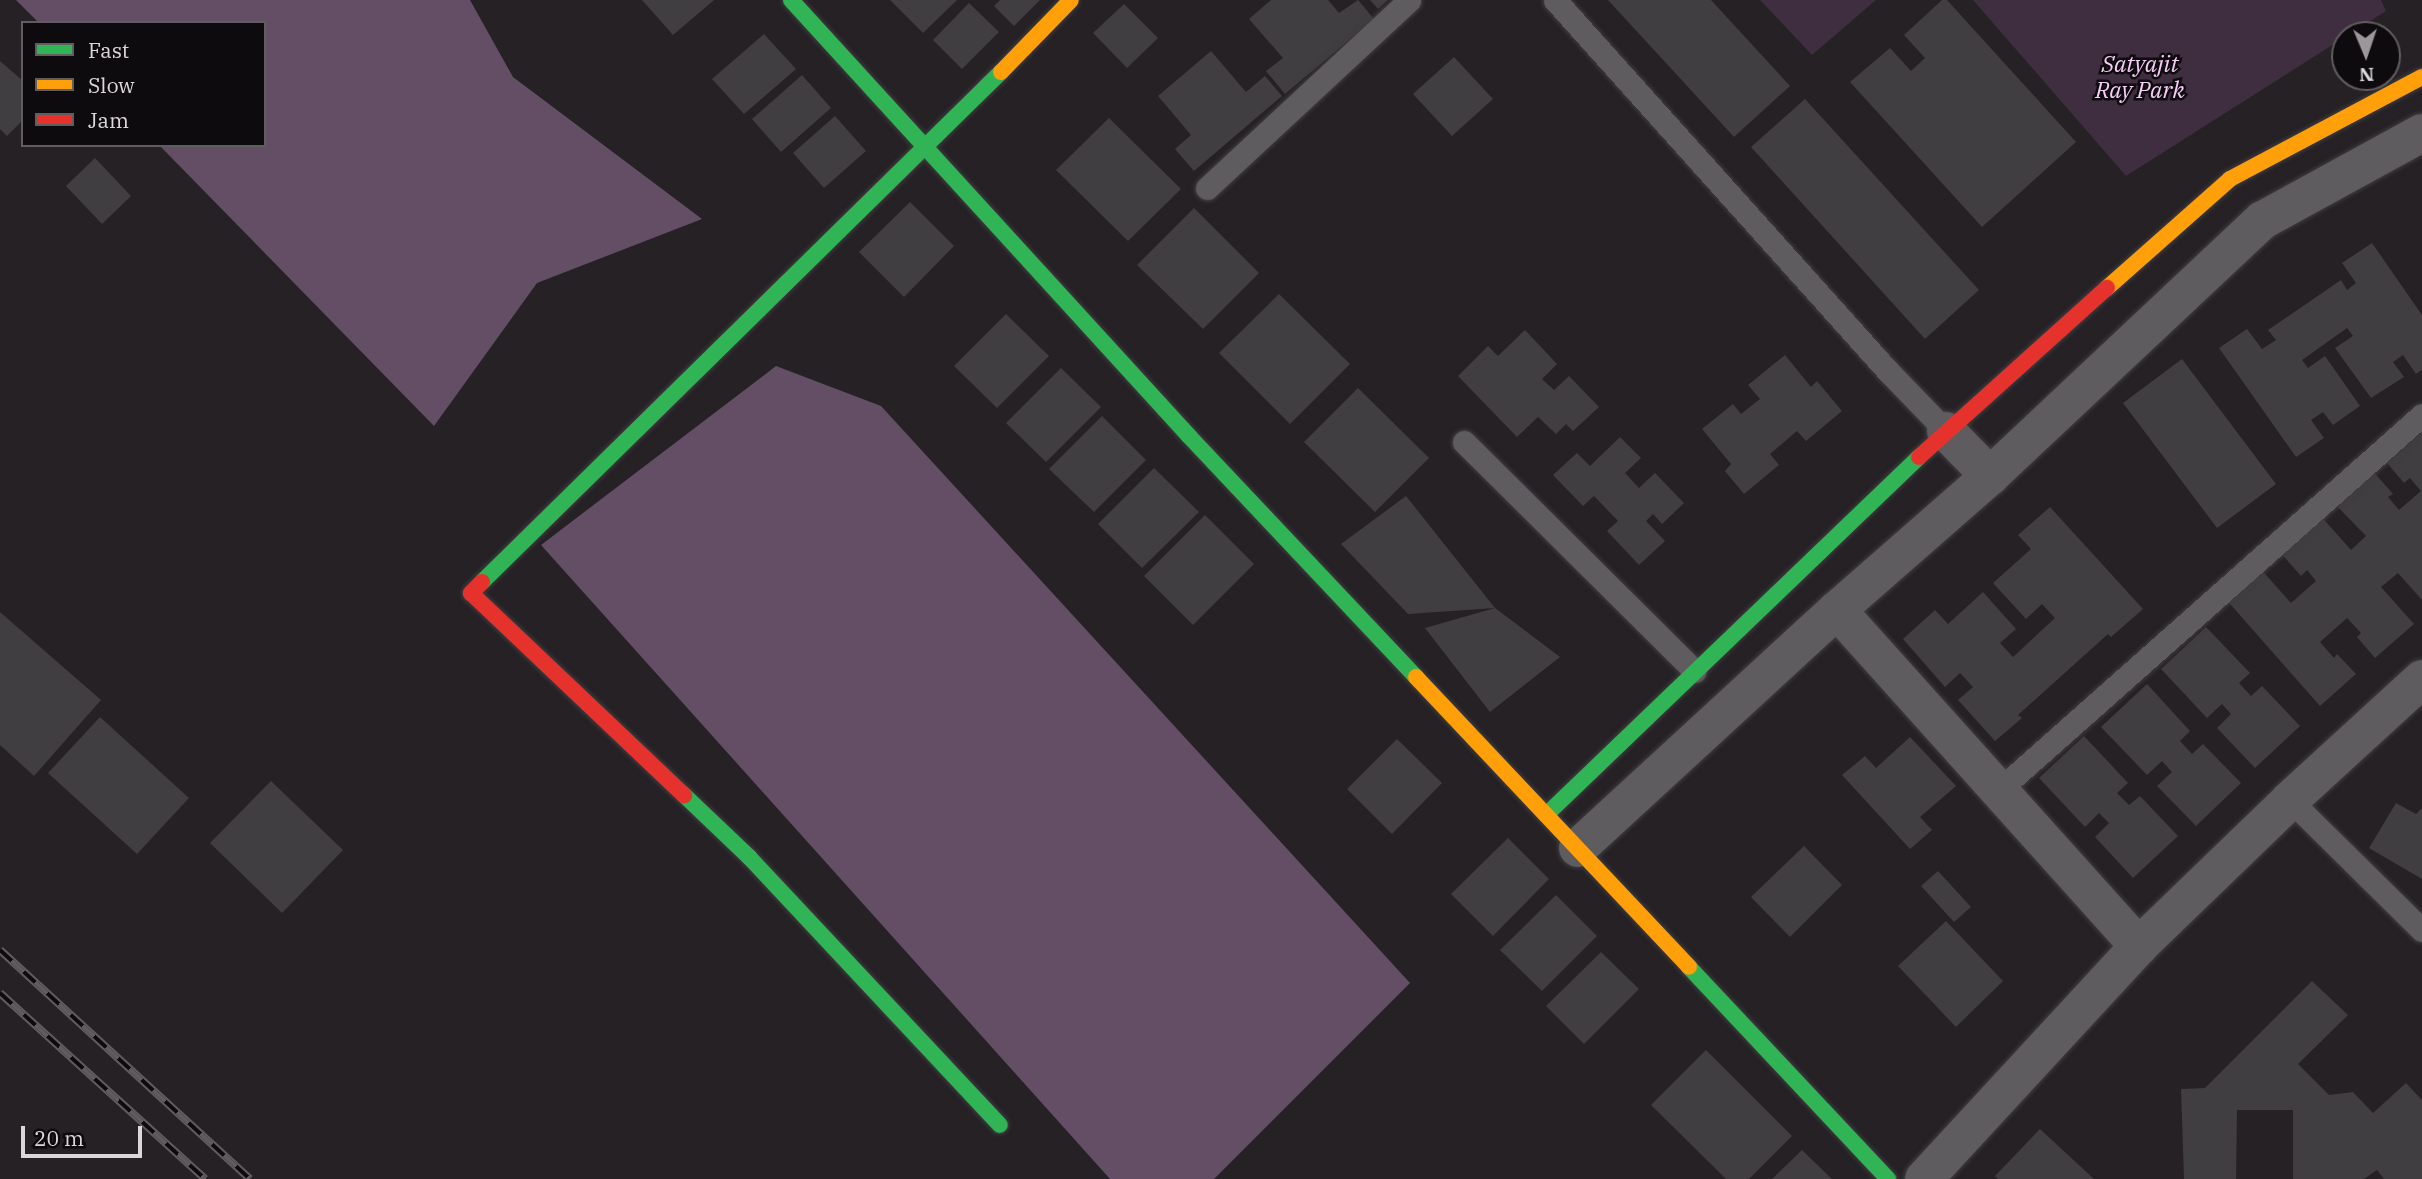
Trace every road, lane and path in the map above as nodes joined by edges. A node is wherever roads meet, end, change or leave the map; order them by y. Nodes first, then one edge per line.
1 (791, 0) edge
2 (1072, 0) edge
3 (1409, 0) edge
4 (1555, 0) edge
5 (2421, 81) edge
6 (2422, 133) edge
7 (926, 148) junction
8 (1207, 188) dead end
9 (2422, 415) edge
10 (1946, 431) junction
11 (1464, 442) dead end
12 (1990, 476) junction
13 (1837, 610) junction
14 (1695, 671) junction
15 (2422, 679) edge
16 (1999, 790) junction
17 (2290, 800) junction
18 (1546, 815) junction
19 (1578, 848) junction
20 (2422, 930) edge
21 (2139, 946) junction
22 (1000, 1125) dead end
23 (1888, 1179) edge
24 (1924, 1179) edge

1 - 7 street
2 - 7 street
3 - 8 lane
4 - 10 lane
5 - 10 street
6 - 12 street
7 - 18 street
7 - 22 street
9 - 16 lane
10 - 12 street
10 - 14 street
11 - 14 lane
12 - 13 street
13 - 16 street
13 - 19 street
14 - 18 street
15 - 17 street
16 - 21 street
17 - 20 lane
17 - 21 street
18 - 19 street
19 - 23 street
21 - 24 street

